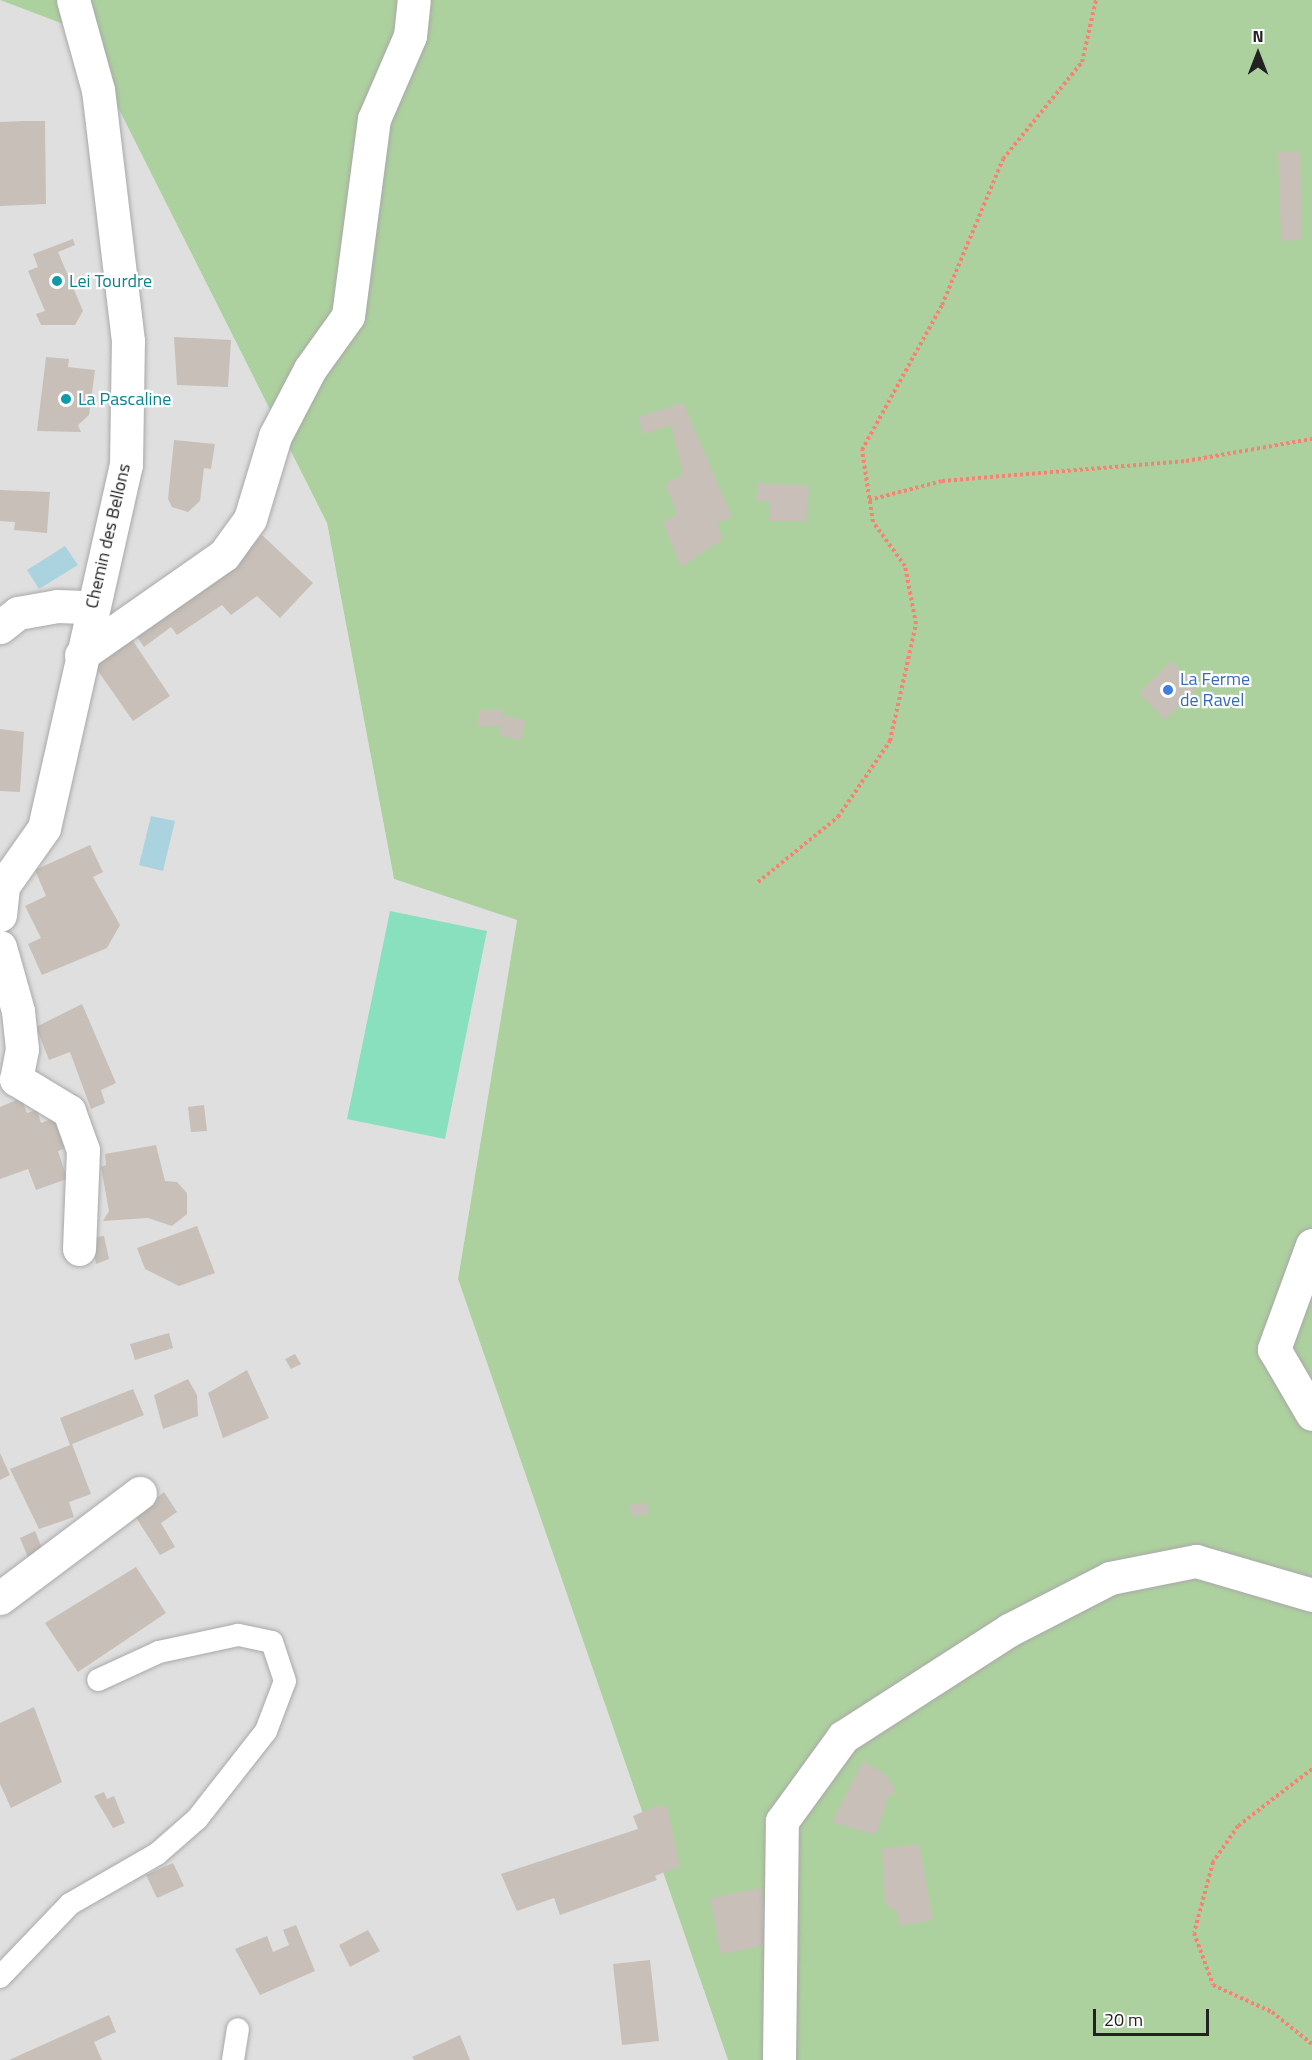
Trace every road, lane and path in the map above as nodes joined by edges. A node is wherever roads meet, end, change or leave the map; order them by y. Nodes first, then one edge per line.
1 (73, 0) edge
2 (414, 0) edge
3 (1096, 0) edge
4 (1312, 439) edge
5 (869, 500) junction
6 (92, 607) junction
7 (0, 627) edge
8 (81, 655) junction
9 (758, 882) dead end
10 (0, 915) edge
11 (0, 947) edge
12 (8, 1084) edge
13 (1312, 1245) edge
14 (79, 1249) dead end
15 (1312, 1414) edge
16 (140, 1493) dead end
17 (1312, 1595) edge
18 (0, 1598) edge
19 (98, 1680) dead end
20 (1312, 1769) edge
21 (0, 1977) edge
22 (238, 2029) dead end
23 (1312, 2044) edge
24 (233, 2060) edge
25 (779, 2060) edge

1 - 6 street, Chemin des Bellons
2 - 8 street
3 - 5 path
4 - 5 path
5 - 9 path
6 - 7 street
6 - 8 street, Chemin des Bellons
8 - 10 street, Chemin des Bellons
11 - 12 street
12 - 14 street
13 - 15 street
16 - 18 street
17 - 25 street
19 - 21 lane
20 - 23 path
22 - 24 lane

